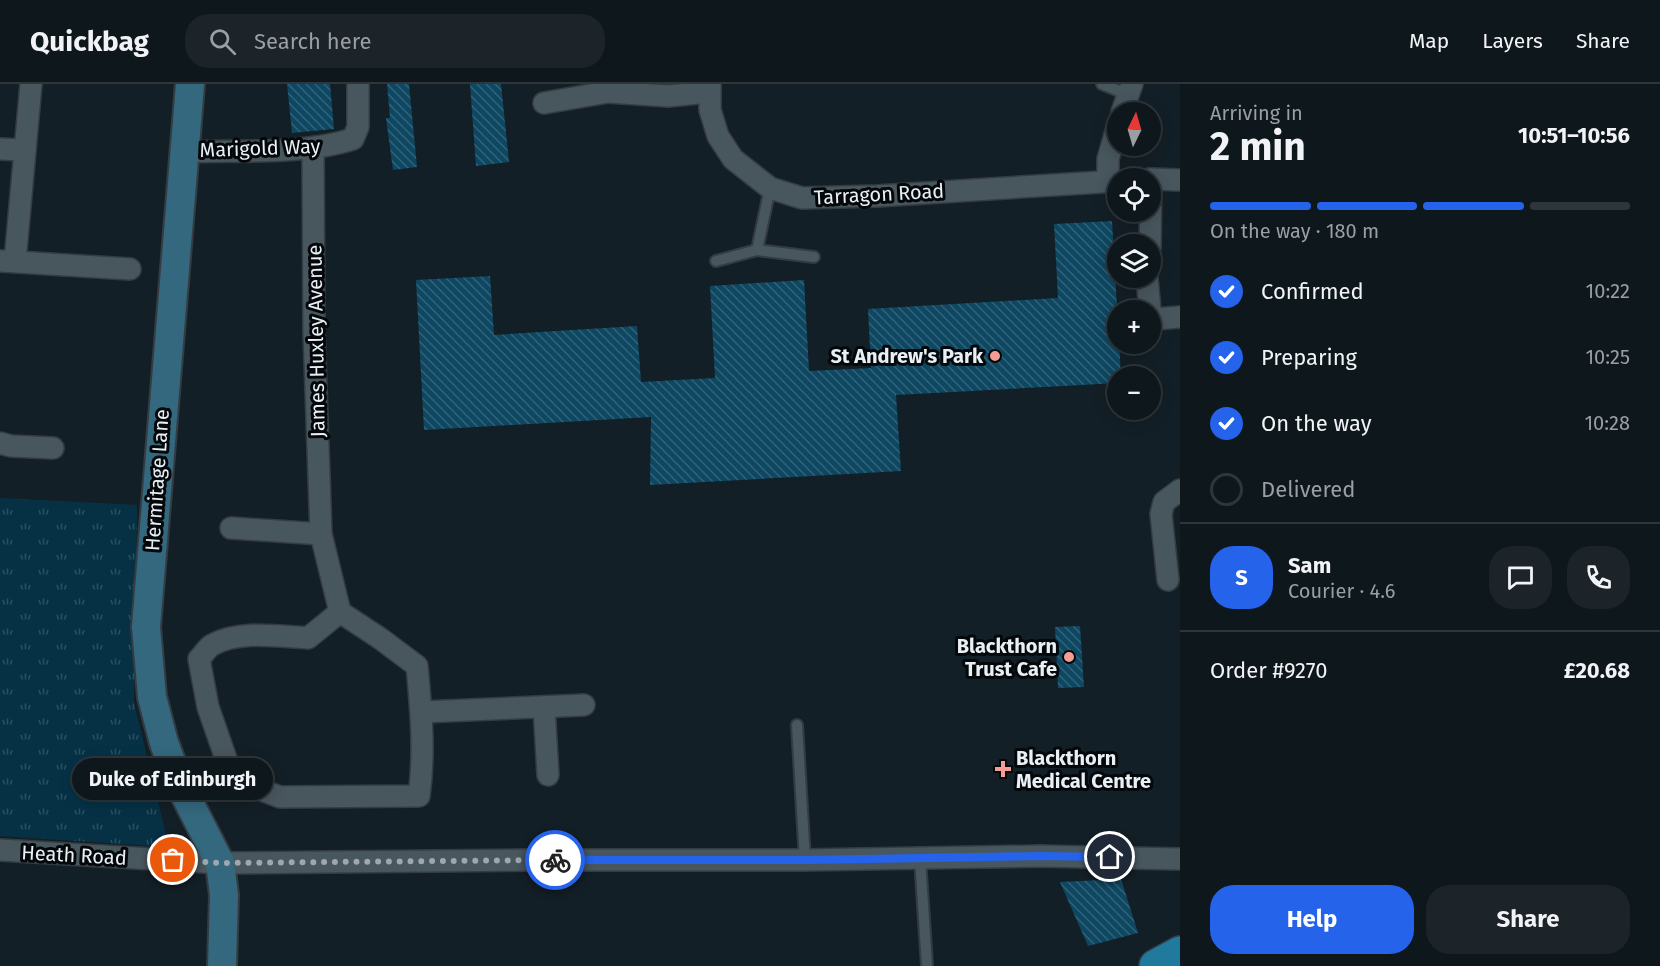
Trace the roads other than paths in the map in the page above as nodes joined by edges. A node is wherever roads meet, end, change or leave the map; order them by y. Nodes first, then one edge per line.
1 (31, 84) edge
2 (190, 84) edge
3 (358, 84) edge
4 (1102, 84) edge
5 (710, 88) edge
6 (1128, 97) edge
7 (544, 103) dead end
8 (313, 148) junction
9 (0, 149) edge
10 (25, 150) junction
11 (183, 152) junction
12 (1161, 179) edge
13 (1180, 180) edge
14 (1107, 181) edge
15 (770, 188) junction
16 (757, 250) junction
17 (814, 257) dead end
18 (7, 261) edge
19 (716, 261) dead end
20 (130, 269) dead end
21 (1180, 317) edge
22 (1161, 319) edge
23 (0, 443) edge
24 (53, 448) dead end
25 (1180, 490) edge
26 (231, 528) dead end
27 (321, 534) junction
28 (1168, 580) dead end
29 (340, 612) junction
30 (584, 705) dead end
31 (544, 707) junction
32 (422, 712) junction
33 (797, 725) dead end
34 (548, 775) dead end
35 (0, 850) edge
36 (920, 858) junction
37 (1180, 859) edge
38 (805, 860) junction
39 (219, 863) junction
40 (1180, 953) edge
41 (222, 966) edge
42 (927, 966) edge
43 (1156, 966) edge

1 - 10 street
2 - 11 main road, Hermitage Lane
3 - 8 street, Marigold Way
4 - 6 lane
5 - 7 street
5 - 15 street, Tarragon Road
8 - 11 street, Marigold Way
8 - 27 street, James Huxley Avenue
9 - 10 street
10 - 18 street
11 - 39 main road, Hermitage Lane
12 - 13 street
14 - 15 street, Tarragon Road
15 - 16 lane
16 - 17 lane
16 - 19 lane
18 - 20 street
21 - 22 street
23 - 24 street
25 - 28 street
26 - 27 street
27 - 29 street, James Huxley Avenue
29 - 32 street
29 - 32 street
30 - 31 street
31 - 32 street
31 - 34 street
33 - 38 lane
35 - 39 street, Heath Road
36 - 37 street, Heath Road
36 - 38 street, Heath Road
36 - 42 lane
38 - 39 street, Heath Road
39 - 41 main road, Hermitage Lane
40 - 43 main road

